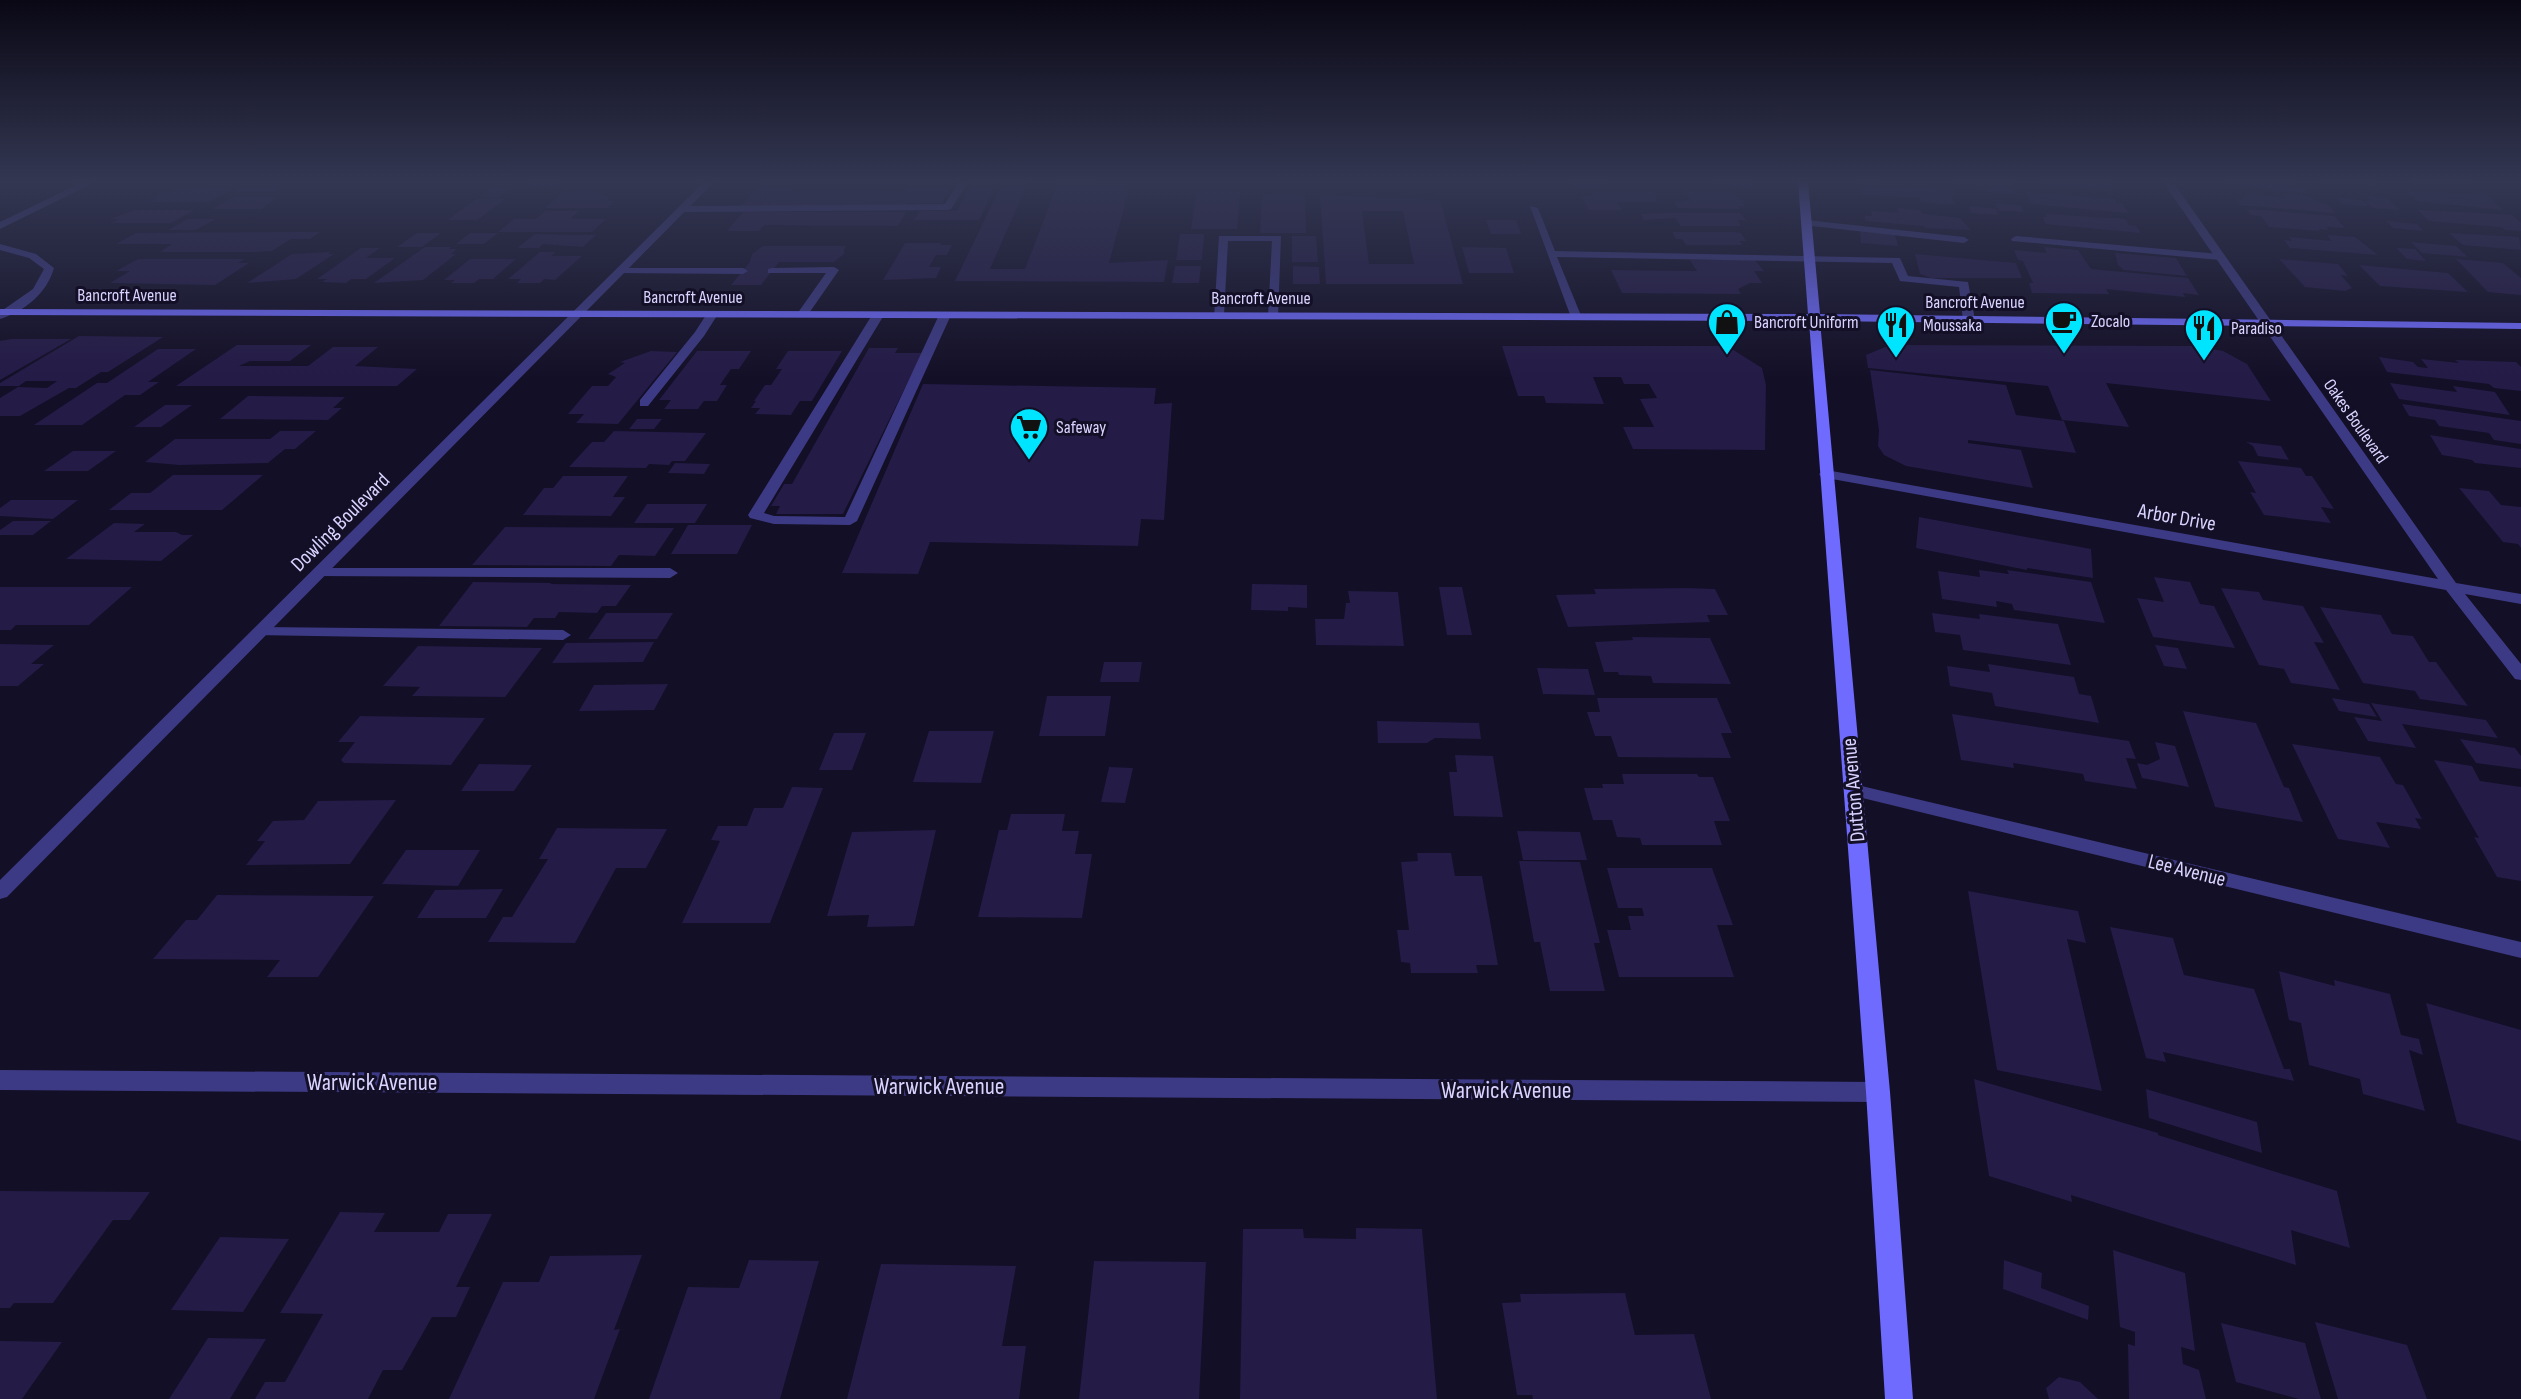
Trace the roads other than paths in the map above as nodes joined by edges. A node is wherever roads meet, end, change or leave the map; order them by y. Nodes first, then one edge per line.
1 (2, 247) edge
2 (644, 247) edge
3 (1222, 247) edge
4 (1277, 247) edge
5 (1548, 247) edge
6 (1808, 247) edge
7 (2110, 247) edge
8 (2213, 247) edge
9 (1551, 254) junction
10 (1809, 257) junction
11 (2220, 257) junction
12 (620, 271) junction
13 (743, 271) dead end
14 (772, 271) dead end
15 (3, 313) edge
16 (577, 314) junction
17 (712, 314) junction
18 (803, 314) junction
19 (878, 314) junction
20 (945, 315) junction
21 (1218, 316) junction
22 (1275, 316) junction
23 (1576, 317) junction
24 (1813, 318) junction
25 (1969, 320) junction
26 (2265, 321) junction
27 (2521, 326) edge
28 (645, 403) dead end
29 (1826, 474) junction
30 (319, 573) junction
31 (670, 573) dead end
32 (2452, 588) junction
33 (2521, 599) edge
34 (260, 632) junction
35 (563, 635) dead end
36 (2521, 675) edge
37 (1853, 790) junction
38 (0, 892) edge
39 (2521, 950) edge
40 (0, 1080) edge
41 (1878, 1092) junction
42 (1899, 1399) edge

1 - 15 street
2 - 12 street, Dowling Boulevard
3 - 21 street
4 - 22 street
5 - 9 street
6 - 10 main road, Dutton Avenue
7 - 11 street
8 - 11 street, Oakes Boulevard
9 - 10 street
9 - 23 street
10 - 24 main road, Dutton Avenue
10 - 25 street
11 - 26 street, Oakes Boulevard
12 - 13 street
12 - 16 street, Dowling Boulevard
14 - 18 street
15 - 16 main road, Bancroft Avenue
16 - 17 main road, Bancroft Avenue
16 - 30 street, Dowling Boulevard
17 - 18 main road, Bancroft Avenue
17 - 28 street
18 - 19 main road, Bancroft Avenue
19 - 20 main road, Bancroft Avenue
19 - 20 street
20 - 21 main road, Bancroft Avenue
21 - 22 main road, Bancroft Avenue
22 - 23 main road, Bancroft Avenue
23 - 24 main road, Bancroft Avenue
24 - 25 main road, Bancroft Avenue
24 - 29 main road, Dutton Avenue
25 - 26 main road, Bancroft Avenue
26 - 27 main road, Bancroft Avenue
26 - 32 street, Oakes Boulevard
29 - 32 street, Arbor Drive
29 - 37 main road, Dutton Avenue
30 - 31 street
30 - 34 street, Dowling Boulevard
32 - 33 street, Arbor Drive
32 - 36 street, Oakes Boulevard
34 - 35 street
34 - 38 street, Dowling Boulevard
37 - 39 street, Lee Avenue
37 - 41 main road, Dutton Avenue
40 - 41 street, Warwick Avenue
41 - 42 main road, Dutton Avenue

